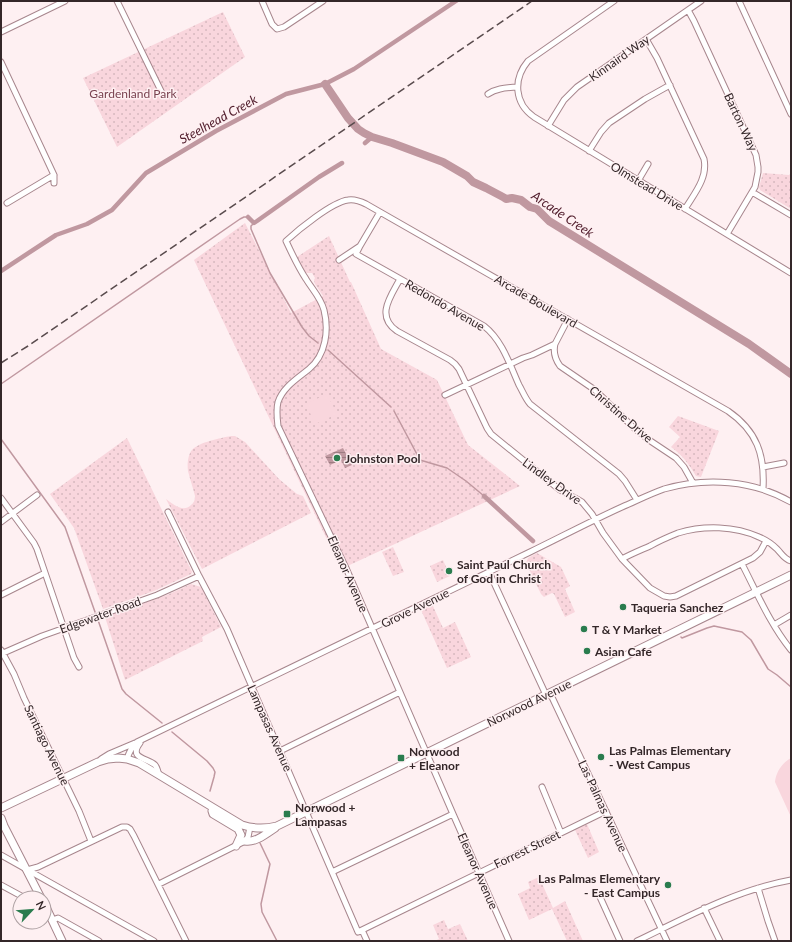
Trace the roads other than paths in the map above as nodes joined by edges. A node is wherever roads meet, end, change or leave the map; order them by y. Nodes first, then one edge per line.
1 (66, 1) edge
2 (117, 1) edge
3 (262, 1) edge
4 (323, 1) edge
5 (614, 1) edge
6 (701, 1) edge
7 (739, 1) edge
8 (688, 10) junction
9 (1, 32) edge
10 (646, 39) junction
11 (1, 62) edge
12 (670, 86) junction
13 (517, 87) junction
14 (488, 94) dead end
15 (163, 95) dead end
16 (791, 114) edge
17 (548, 126) junction
18 (589, 151) junction
19 (648, 164) dead end
20 (54, 175) junction
21 (638, 180) junction
22 (54, 183) dead end
23 (752, 192) junction
24 (7, 203) dead end
25 (685, 209) junction
26 (380, 212) junction
27 (791, 216) edge
28 (727, 234) junction
29 (286, 241) joint
30 (360, 246) junction
31 (339, 260) dead end
32 (791, 273) edge
33 (400, 279) junction
34 (568, 319) junction
35 (554, 344) junction
36 (510, 364) junction
37 (466, 385) junction
38 (445, 395) dead end
39 (784, 463) dead end
40 (763, 467) junction
41 (693, 483) junction
42 (763, 489) junction
43 (37, 495) dead end
44 (1, 498) edge
45 (637, 500) junction
46 (791, 502) edge
47 (168, 512) dead end
48 (12, 513) junction
49 (595, 519) junction
50 (1, 522) edge
51 (766, 541) junction
52 (622, 559) junction
53 (791, 561) edge
54 (742, 564) junction
55 (489, 572) junction
56 (45, 573) junction
57 (791, 575) edge
58 (199, 576) junction
59 (756, 592) junction
60 (1, 594) edge
61 (791, 615) edge
62 (774, 625) junction
63 (64, 628) junction
64 (373, 629) junction
65 (791, 650) edge
66 (2, 652) edge
67 (79, 667) dead end
68 (252, 687) junction
69 (400, 692) junction
70 (548, 694) junction
71 (141, 740) junction
72 (280, 751) junction
73 (427, 753) junction
74 (128, 759) junction
75 (94, 763) junction
76 (159, 775) junction
77 (63, 778) junction
78 (542, 787) dead end
79 (209, 806) junction
80 (1, 808) edge
81 (606, 811) junction
82 (306, 812) junction
83 (453, 814) junction
84 (1, 818) edge
85 (281, 824) junction
86 (250, 827) junction
87 (561, 833) junction
88 (91, 842) junction
89 (245, 842) junction
90 (236, 846) junction
91 (1, 855) edge
92 (27, 870) junction
93 (332, 872) junction
94 (479, 873) junction
95 (791, 880) edge
96 (159, 884) junction
97 (1, 885) edge
98 (758, 888) junction
99 (37, 890) edge
100 (12, 891) edge
101 (600, 897) dead end
102 (704, 908) junction
103 (52, 920) joint
104 (662, 929) junction
105 (362, 930) junction
106 (62, 941) edge
107 (99, 941) edge
108 (154, 941) edge
109 (186, 941) edge
110 (367, 941) edge
111 (509, 941) edge
112 (620, 941) edge
113 (637, 941) edge
114 (667, 941) edge
115 (720, 941) edge
116 (775, 941) edge

1 - 9 street
2 - 15 street
3 - 4 street
5 - 13 street
6 - 8 street, Kinnaird Way
7 - 16 street
8 - 10 street, Kinnaird Way
8 - 23 street, Barton Way
10 - 12 street
10 - 17 street, Kinnaird Way
11 - 20 street
12 - 18 street
12 - 25 street
13 - 14 street
13 - 17 street, Olmstead Drive
17 - 18 street, Olmstead Drive
18 - 21 street, Olmstead Drive
19 - 21 street
20 - 22 street
20 - 24 street
21 - 25 street, Olmstead Drive
23 - 27 street
23 - 28 street, Barton Way
25 - 28 street, Olmstead Drive
26 - 29 street, Arcade Boulevard
26 - 30 street
26 - 34 street, Arcade Boulevard
28 - 32 street, Olmstead Drive
29 - 64 street, Eleanor Avenue
30 - 31 street
30 - 33 street, Redondo Avenue
33 - 36 street, Redondo Avenue
33 - 37 street, Lindley Drive
34 - 35 street
34 - 40 street, Arcade Boulevard
35 - 36 street
35 - 41 street, Christine Drive
36 - 37 street
36 - 45 street, Redondo Avenue
37 - 38 street
37 - 49 street, Lindley Drive
39 - 40 street
40 - 42 street, Arcade Boulevard
41 - 42 street, Grove Avenue
41 - 45 street, Grove Avenue
42 - 46 street
43 - 48 street
44 - 48 street
45 - 49 street, Grove Avenue
47 - 58 street, Lampasas Avenue
48 - 50 street
48 - 56 street
49 - 52 street, Lindley Drive
49 - 55 street, Grove Avenue
51 - 52 street
51 - 53 street
51 - 54 street, Lindley Drive
52 - 54 street, Lindley Drive
54 - 59 street
55 - 64 street, Grove Avenue
55 - 70 street, Las Palmas Avenue
56 - 60 street
56 - 63 street
57 - 59 main road, Norwood Avenue
58 - 63 street, Edgewater Road
58 - 68 street, Lampasas Avenue
59 - 62 street
59 - 70 main road, Norwood Avenue
61 - 62 street
62 - 65 street
63 - 66 street, Edgewater Road
63 - 67 street
64 - 68 street, Grove Avenue
64 - 69 street, Eleanor Avenue
66 - 77 street, Santiago Avenue
68 - 71 street, Grove Avenue
68 - 72 street, Lampasas Avenue
69 - 72 street
69 - 73 street, Eleanor Avenue
70 - 73 main road, Norwood Avenue
70 - 81 street, Las Palmas Avenue
71 - 74 street, Grove Avenue
71 - 75 street, Grove Avenue
71 - 76 street
72 - 82 street, Lampasas Avenue
73 - 82 main road, Norwood Avenue
73 - 83 street, Eleanor Avenue
74 - 75 main road, Grove Avenue
74 - 76 main road
75 - 77 main road, Grove Avenue
76 - 79 main road
77 - 80 main road, Grove Avenue
77 - 88 street, Santiago Avenue
78 - 87 street
79 - 86 main road
79 - 90 main road
81 - 87 street, Forrest Street
81 - 104 street, Las Palmas Avenue
82 - 85 main road, Norwood Avenue
82 - 93 street, Lampasas Avenue
83 - 93 street
83 - 94 street, Eleanor Avenue
84 - 92 main road
85 - 86 main road, Norwood Avenue
85 - 89 main road
86 - 89 street
87 - 94 street, Forrest Street
88 - 92 street
88 - 96 street
89 - 90 street
90 - 96 street
91 - 92 street
92 - 99 main road
92 - 108 street
93 - 105 street, Lampasas Avenue
94 - 105 street, Forrest Street
94 - 111 street, Eleanor Avenue
95 - 98 street
96 - 109 street
97 - 100 street
98 - 102 street
98 - 116 street
101 - 112 street
102 - 104 street
102 - 115 street
103 - 106 main road
103 - 107 street
104 - 113 street
104 - 114 street, Las Palmas Avenue
105 - 110 street, Lampasas Avenue

